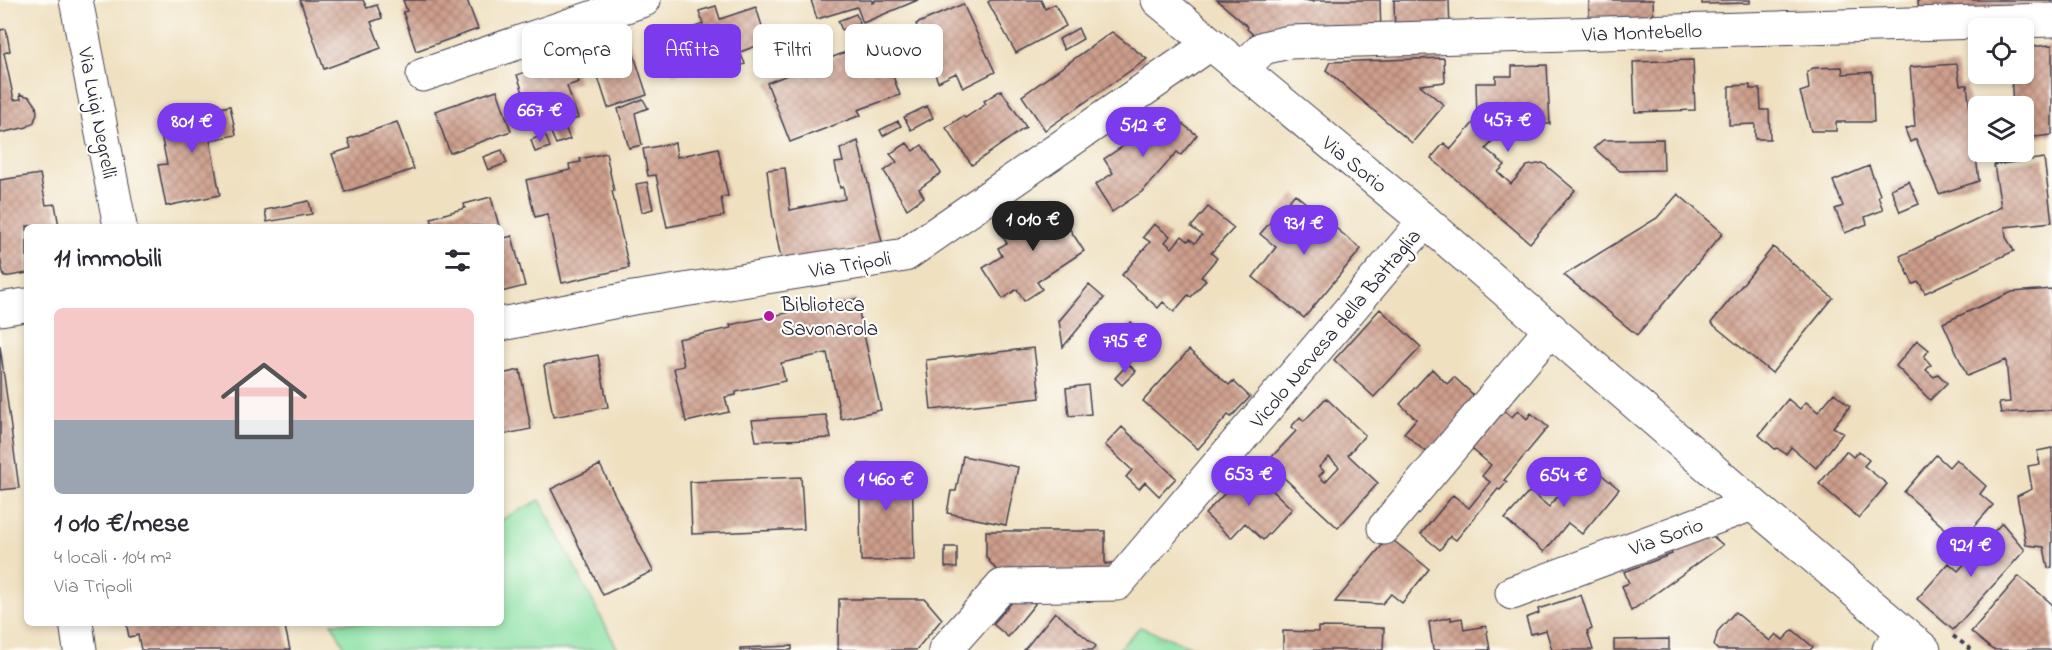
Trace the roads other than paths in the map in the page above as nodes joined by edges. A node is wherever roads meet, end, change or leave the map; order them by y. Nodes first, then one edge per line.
1 (76, 0) edge
2 (644, 0) edge
3 (1158, 0) edge
4 (2052, 20) edge
5 (1210, 44) junction
6 (1241, 70) junction
7 (423, 75) dead end
8 (1425, 222) junction
9 (120, 224) edge
10 (504, 323) edge
11 (1551, 329) junction
12 (1752, 504) junction
13 (1384, 528) dead end
14 (1512, 593) dead end
15 (77, 626) edge
16 (1906, 644) edge
17 (80, 650) edge
18 (945, 650) edge

1 - 9 street, Via Luigi Negrelli
2 - 7 street
3 - 5 street, Via Sorio
4 - 6 street, Via Montebello
5 - 6 street, Via Sorio
5 - 10 street, Via Tripoli
6 - 8 street, Via Sorio
8 - 11 street, Via Sorio
8 - 18 street, Vicolo Nervesa della Battaglia
11 - 12 street, Via Sorio
11 - 13 street
12 - 14 street, Via Sorio
12 - 16 street, Via Sorio
15 - 17 street

